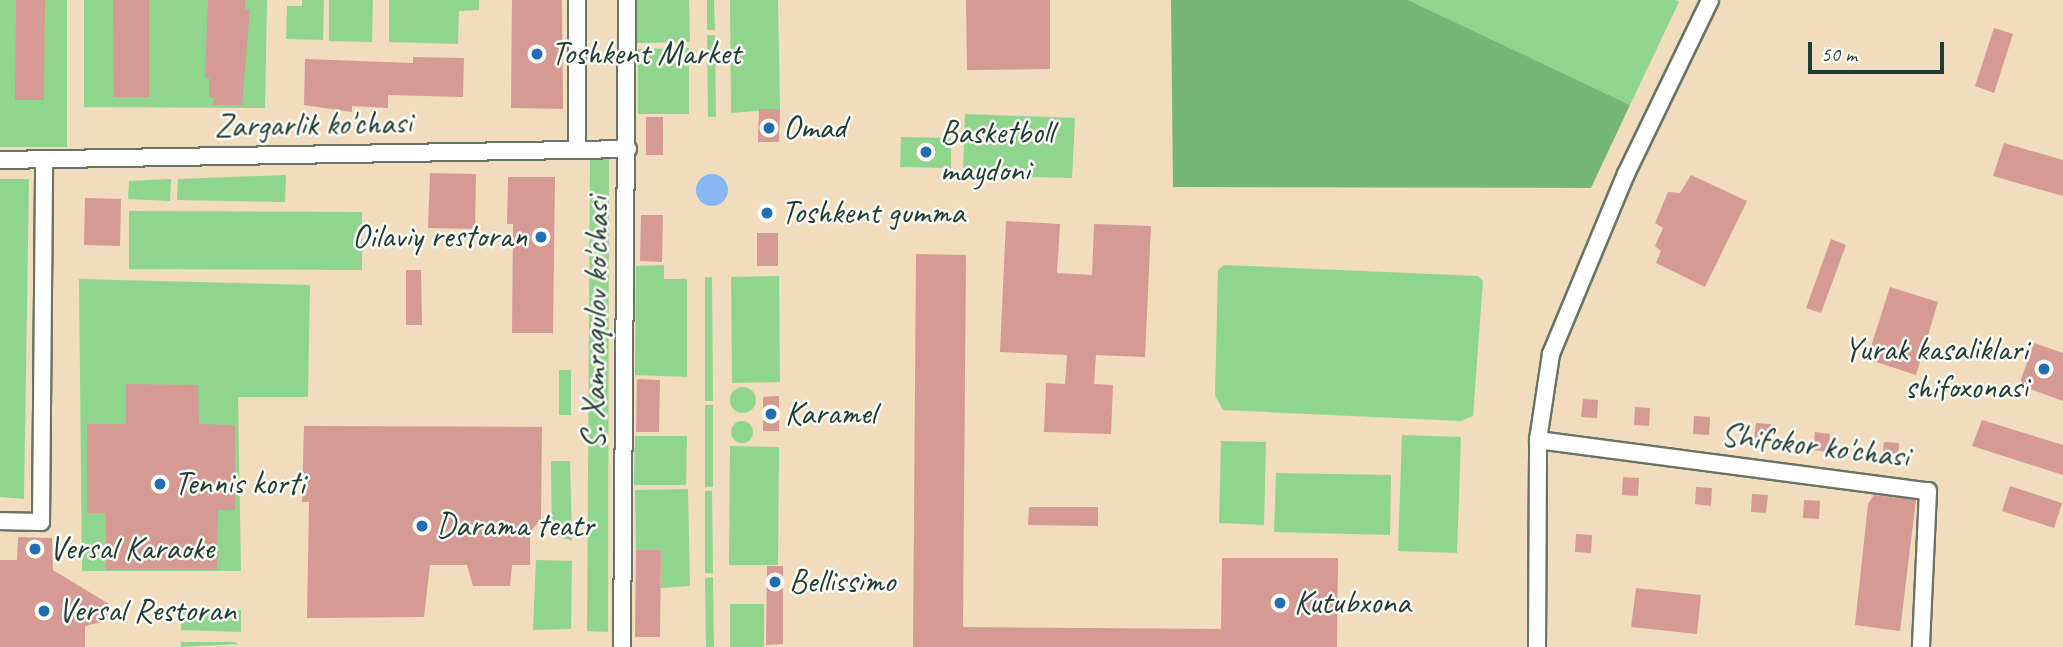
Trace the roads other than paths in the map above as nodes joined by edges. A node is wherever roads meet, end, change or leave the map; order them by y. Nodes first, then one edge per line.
1 (577, 0) edge
2 (627, 0) edge
3 (1710, 0) edge
4 (628, 149) junction
5 (577, 150) junction
6 (44, 159) junction
7 (0, 160) edge
8 (1538, 440) junction
9 (0, 521) edge
10 (622, 647) edge
11 (1537, 647) edge
12 (1921, 647) edge

1 - 5 street
2 - 4 street, S. Xamraqulov ko'chasi
3 - 8 street
4 - 5 street, Zargarlik ko'chasi
4 - 10 street, S. Xamraqulov ko'chasi
5 - 6 street, Zargarlik ko'chasi
6 - 7 street, Zargarlik ko'chasi
6 - 9 street
8 - 11 street
8 - 12 street, Shifokor ko'chasi

